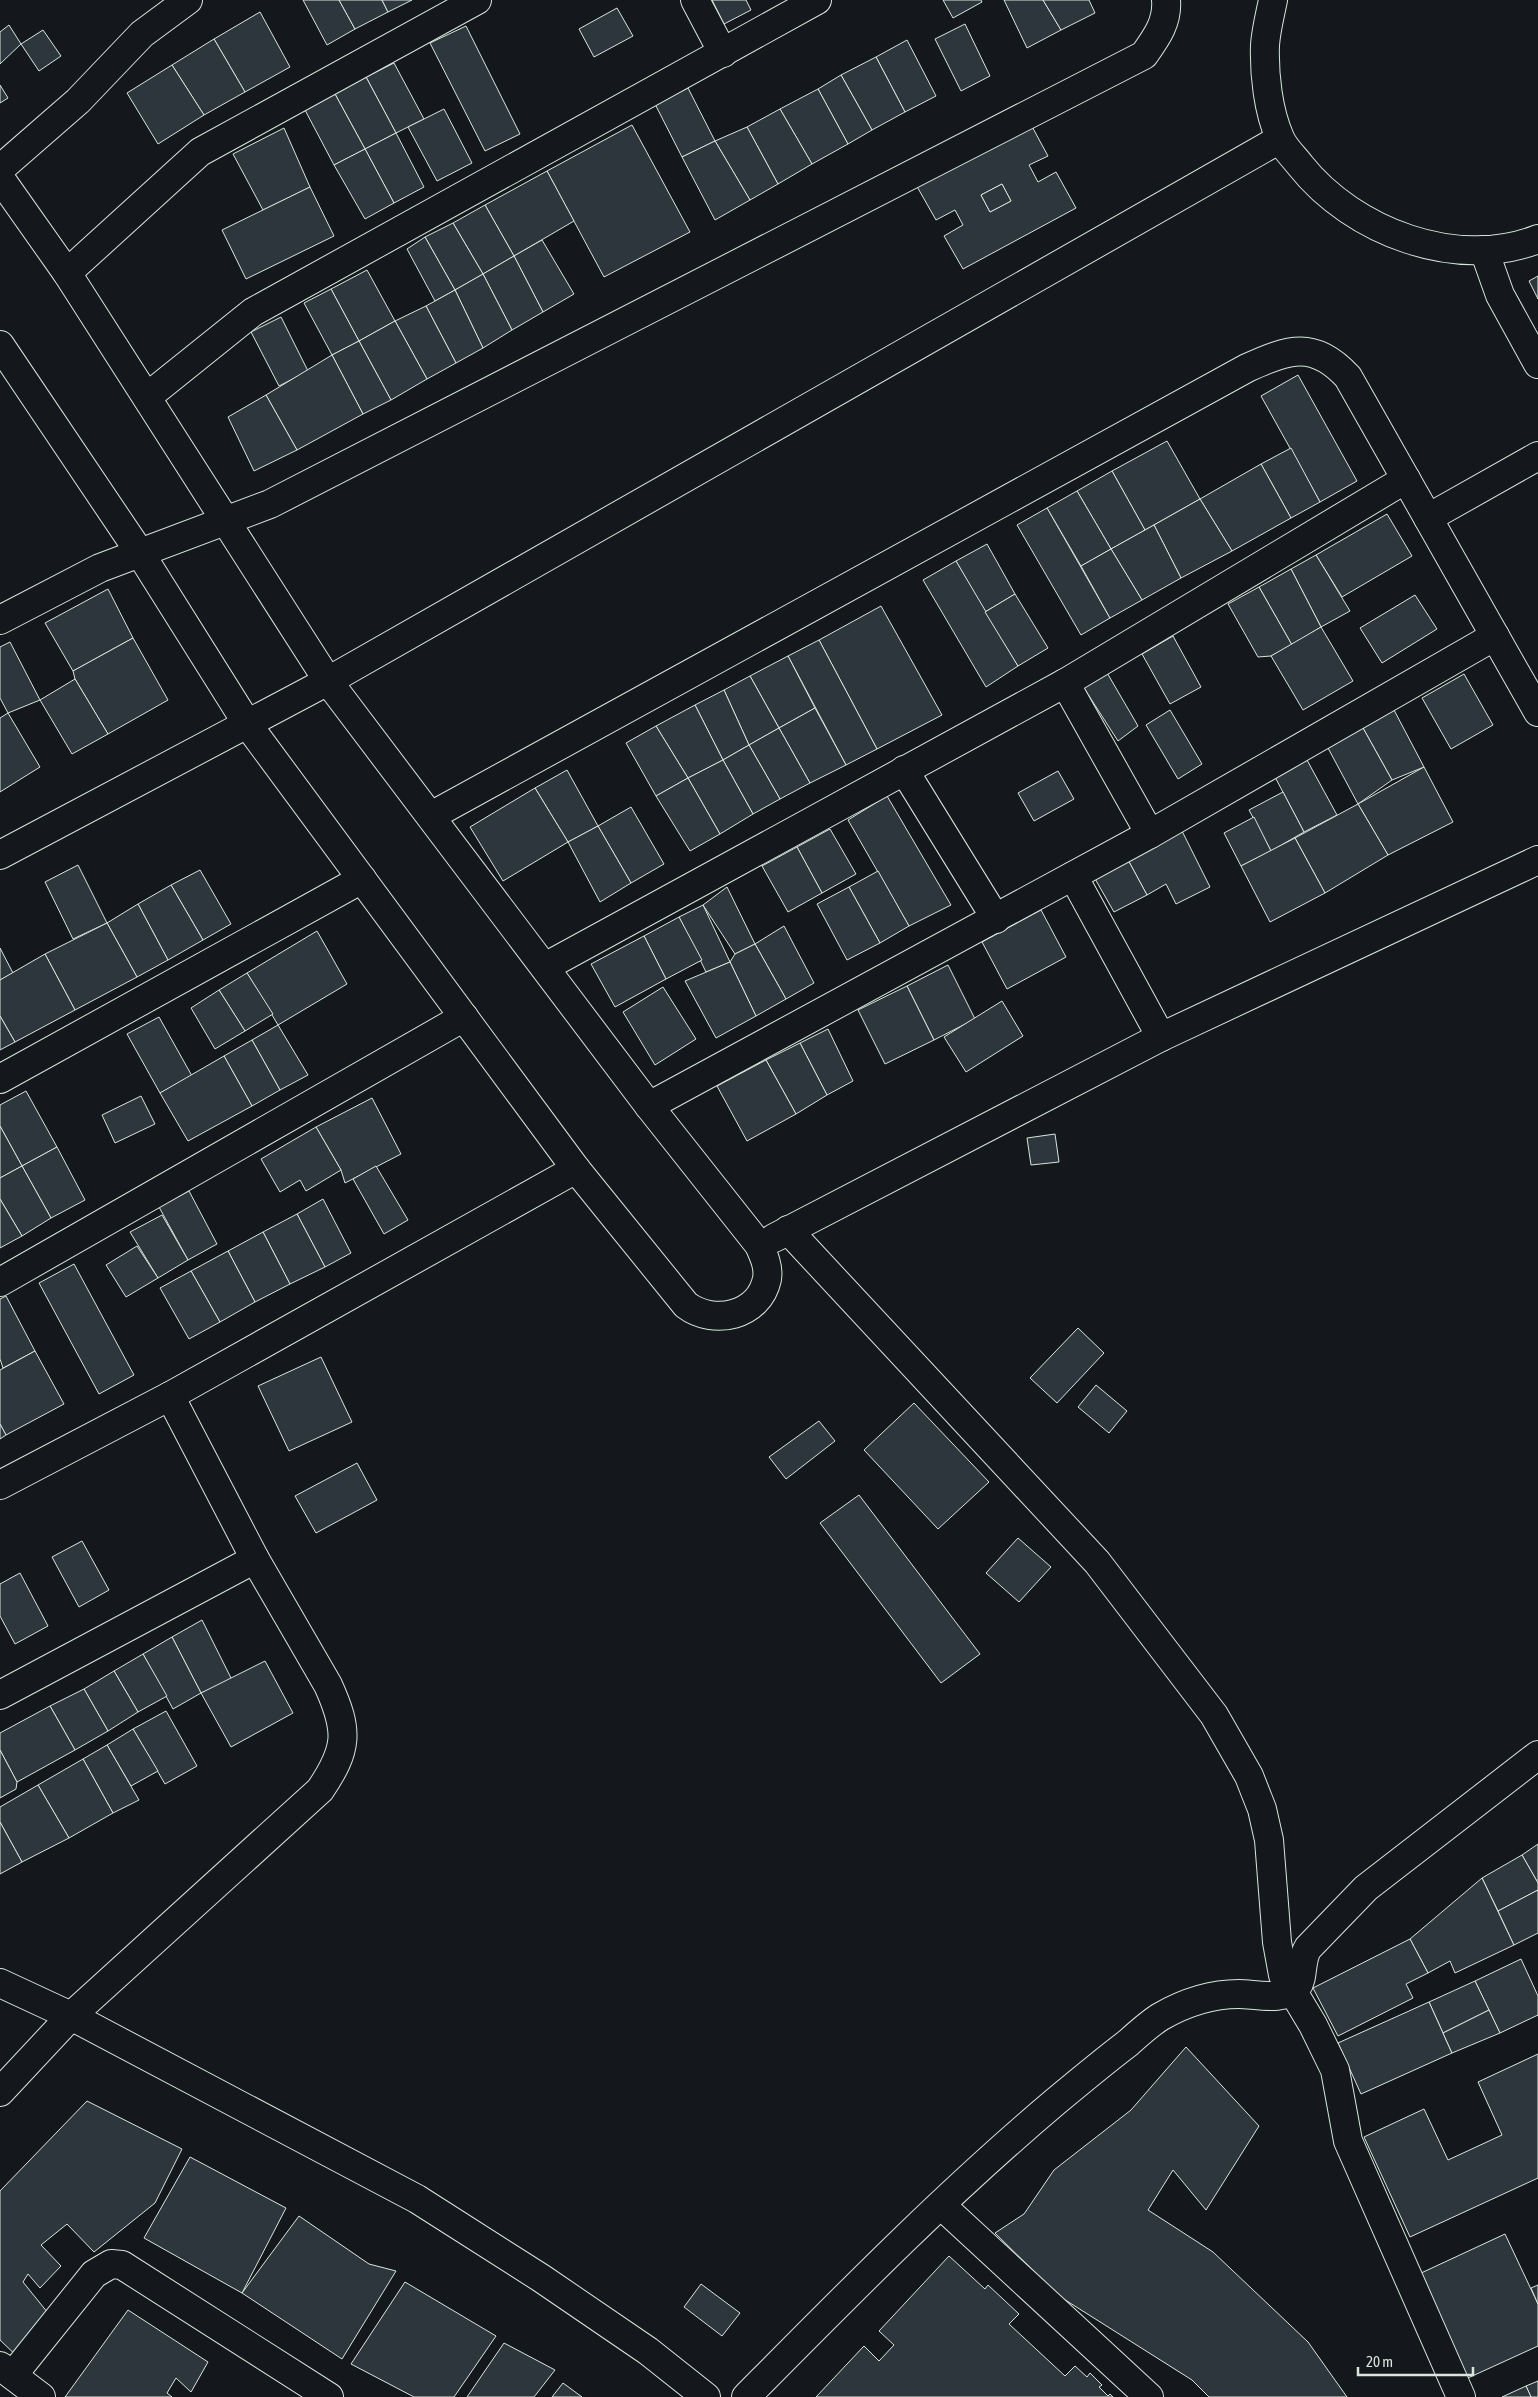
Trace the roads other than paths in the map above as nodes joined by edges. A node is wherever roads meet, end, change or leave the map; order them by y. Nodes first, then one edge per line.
1 (188, 0) edge
2 (477, 0) edge
3 (695, 0) edge
4 (817, 0) edge
5 (1166, 0) edge
6 (1272, 0) edge
7 (723, 53) junction
8 (1280, 139) junction
9 (0, 169) edge
10 (0, 178) edge
11 (1538, 239) edge
12 (1484, 250) junction
13 (67, 273) junction
14 (0, 345) edge
15 (1538, 364) edge
16 (147, 397) junction
17 (1538, 456) edge
18 (1406, 480) junction
19 (1428, 518) junction
20 (227, 520) junction
21 (140, 553) junction
22 (0, 620) edge
23 (1495, 636) junction
24 (328, 681) junction
25 (1065, 683) junction
26 (1538, 712) edge
27 (248, 726) junction
28 (904, 770) junction
29 (431, 816) junction
30 (1150, 834) junction
31 (0, 855) edge
32 (1538, 860) edge
33 (1073, 876) junction
34 (362, 879) junction
35 (996, 919) junction
36 (545, 967) junction
37 (464, 1017) junction
38 (1161, 1037) junction
39 (0, 1079) edge
40 (649, 1106) junction
41 (576, 1168) junction
42 (788, 1230) junction
43 (759, 1245) junction
44 (0, 1282) edge
45 (170, 1396) junction
46 (0, 1486) edge
47 (255, 1559) junction
48 (0, 1695) edge
49 (1538, 1756) edge
50 (0, 1983) edge
51 (1292, 1991) junction
52 (71, 2016) junction
53 (0, 2092) edge
54 (941, 2206) junction
55 (6, 2370) edge
56 (1454, 2393) edge
57 (42, 2397) edge
58 (329, 2397) edge
59 (706, 2397) edge
60 (746, 2397) edge
61 (1149, 2397) edge

1 - 9 street
2 - 13 street
3 - 7 street
4 - 7 street
5 - 20 street
6 - 8 street
7 - 16 street
8 - 12 street
8 - 24 street
10 - 13 street
11 - 12 street
12 - 15 street
13 - 16 street
14 - 21 street
16 - 20 street
17 - 19 street
18 - 19 street
18 - 25 street
18 - 29 street
19 - 23 street
20 - 21 street
20 - 24 street
21 - 22 street
21 - 27 street
23 - 26 street
23 - 30 street
24 - 27 street
24 - 29 street
25 - 28 street
25 - 30 street
27 - 31 street
27 - 34 street
28 - 35 street
28 - 36 street
29 - 36 street
30 - 33 street
32 - 38 street
33 - 35 street
33 - 38 street
34 - 37 street
34 - 39 street
35 - 40 street
36 - 40 street
37 - 41 street
37 - 44 street
38 - 42 street
40 - 43 street
41 - 43 street
41 - 45 street
42 - 43 street
42 - 51 street
45 - 46 street
45 - 47 street
47 - 48 street
47 - 52 street
49 - 51 street
50 - 52 street
51 - 54 street
51 - 56 street
52 - 53 street
52 - 59 street
54 - 60 street
54 - 61 street
55 - 57 street
55 - 58 street

